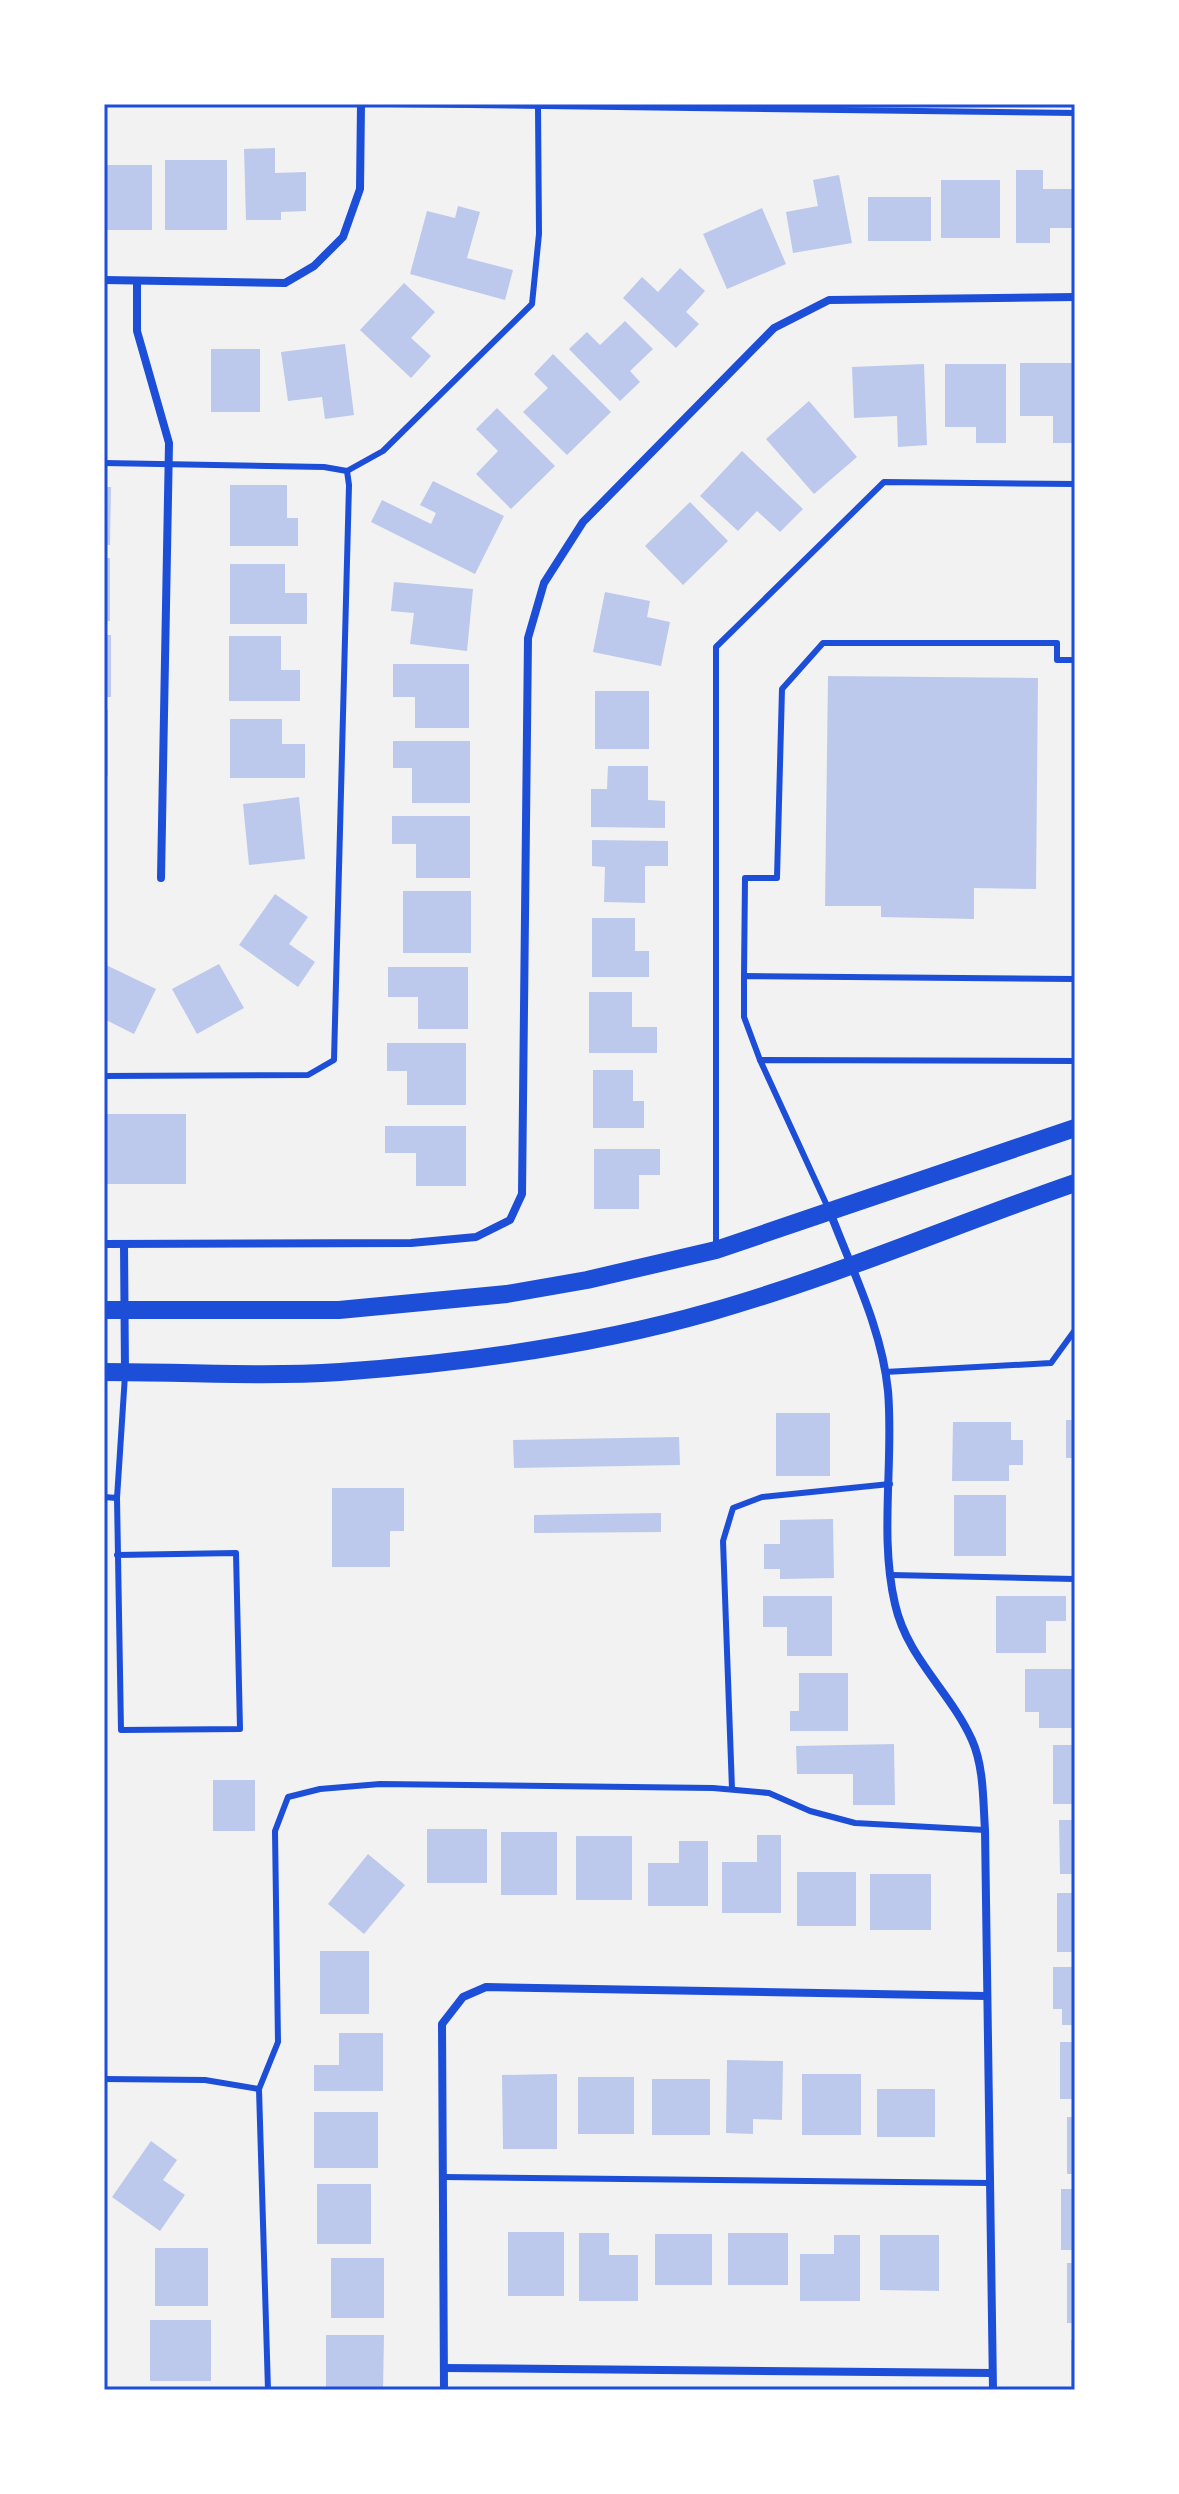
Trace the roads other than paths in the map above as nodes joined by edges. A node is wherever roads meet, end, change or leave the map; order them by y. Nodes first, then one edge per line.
1 (361, 104) edge
2 (389, 104) edge
3 (538, 106) edge
4 (1075, 113) edge
5 (104, 280) edge
6 (137, 281) junction
7 (1075, 297) edge
8 (104, 463) edge
9 (169, 463) junction
10 (347, 471) junction
11 (1075, 484) edge
12 (1075, 660) edge
13 (161, 878) dead end
14 (744, 976) junction
15 (1075, 979) edge
16 (1075, 1059) edge
17 (760, 1060) junction
18 (104, 1076) edge
19 (1075, 1128) edge
20 (1075, 1183) edge
21 (830, 1211) junction
22 (104, 1244) edge
23 (124, 1244) junction
24 (716, 1250) junction
25 (851, 1266) junction
26 (104, 1310) edge
27 (124, 1310) junction
28 (1075, 1330) edge
29 (104, 1372) edge
30 (125, 1372) junction
31 (885, 1372) junction
32 (890, 1484) junction
33 (104, 1497) edge
34 (117, 1498) junction
35 (117, 1555) junction
36 (891, 1575) junction
37 (1075, 1579) edge
38 (732, 1789) junction
39 (985, 1830) junction
40 (987, 1996) junction
41 (104, 2079) edge
42 (259, 2089) junction
43 (443, 2177) junction
44 (990, 2183) junction
45 (444, 2368) junction
46 (992, 2373) junction
47 (268, 2390) edge
48 (444, 2390) edge
49 (993, 2390) edge

1 - 6 street
2 - 3 lane
3 - 4 lane
3 - 10 lane
5 - 6 street
6 - 9 street
7 - 23 street
8 - 9 lane
9 - 10 lane
9 - 13 street
10 - 18 lane
11 - 24 lane
12 - 14 lane
14 - 15 lane
14 - 17 lane
16 - 17 lane
17 - 21 lane
19 - 21 main road
20 - 25 main road
21 - 24 main road
21 - 25 street
22 - 23 street
23 - 27 street
24 - 27 main road
25 - 30 main road
25 - 31 street
26 - 27 main road
27 - 30 street
28 - 31 lane
29 - 30 main road
30 - 34 lane
31 - 32 street
32 - 36 street
32 - 38 lane
33 - 34 lane
34 - 35 lane
35 - 35 lane
36 - 37 lane
36 - 39 street
38 - 39 lane
38 - 42 lane
39 - 40 street
40 - 43 street
40 - 44 street
41 - 42 lane
42 - 47 lane
43 - 44 lane
43 - 45 street
44 - 46 street
45 - 46 street
45 - 48 street
46 - 49 street

